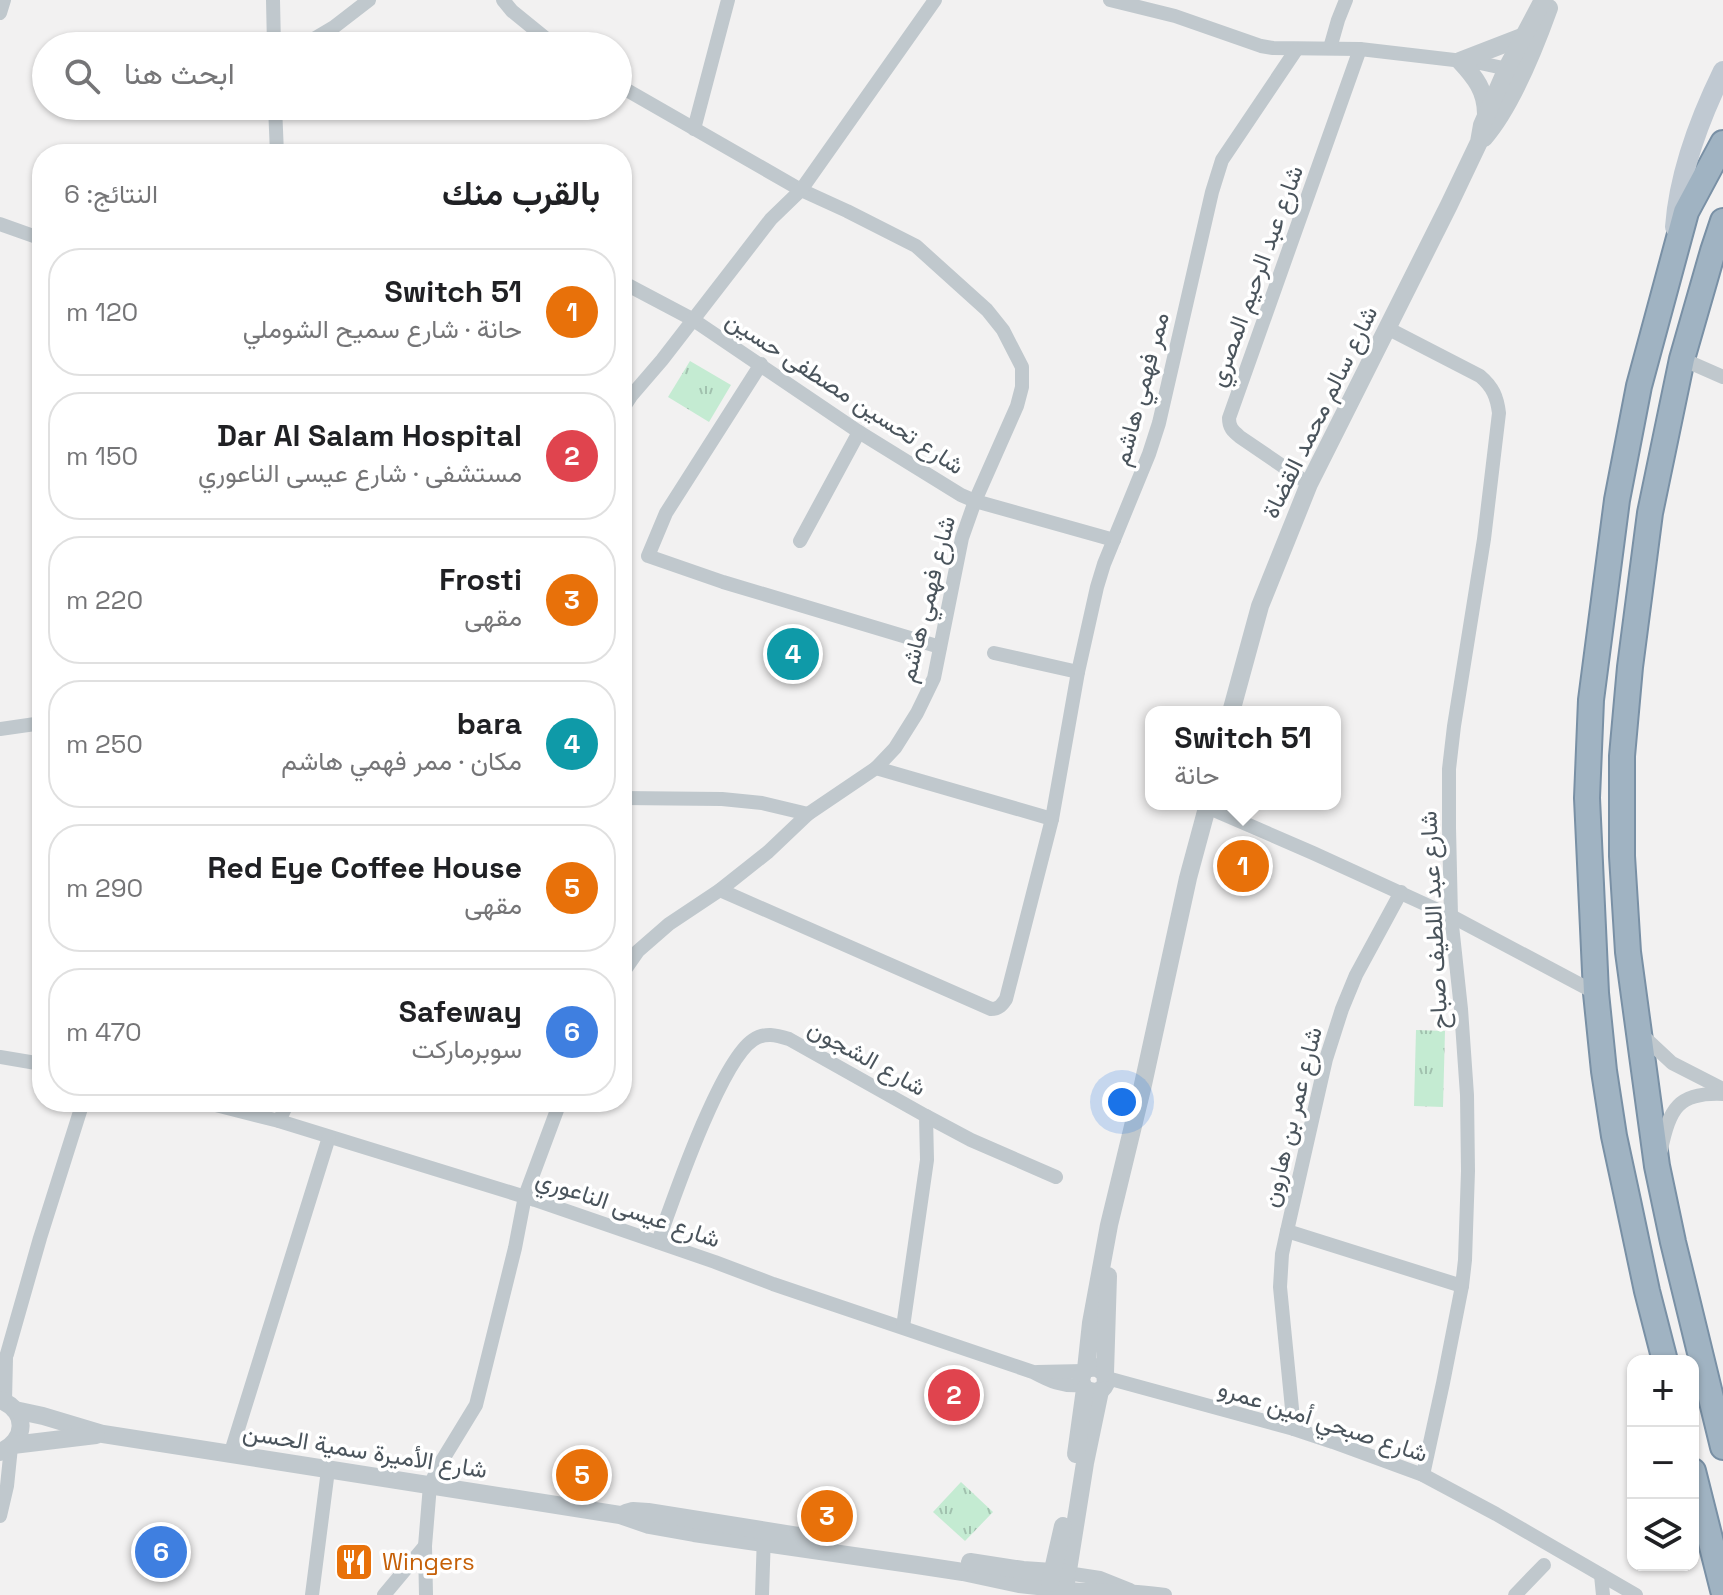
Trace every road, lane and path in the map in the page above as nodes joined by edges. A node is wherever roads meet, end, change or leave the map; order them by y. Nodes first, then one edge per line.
1 (4, 0) edge
2 (273, 0) edge
3 (369, 0) edge
4 (503, 0) edge
5 (728, 0) edge
6 (935, 0) edge
7 (1110, 0) edge
8 (1346, 0) edge
9 (1543, 0) edge
10 (1552, 0) edge
11 (0, 13) edge
12 (274, 32) edge
13 (326, 32) edge
14 (538, 32) edge
15 (1522, 37) junction
16 (1330, 48) junction
17 (1360, 49) junction
18 (1296, 50) junction
19 (1460, 61) junction
20 (1515, 70) junction
21 (1723, 71) edge
22 (632, 93) edge
23 (1486, 114) junction
24 (276, 120) edge
25 (694, 129) junction
26 (1479, 142) junction
27 (1723, 143) edge
28 (277, 144) edge
29 (801, 190) junction
30 (1723, 221) edge
31 (0, 224) edge
32 (32, 235) edge
33 (1718, 241) edge
34 (1673, 258) junction
35 (632, 287) edge
36 (692, 319) junction
37 (1387, 328) junction
38 (1682, 359) junction
39 (761, 364) junction
40 (1723, 377) edge
41 (632, 388) edge
42 (859, 432) junction
43 (1309, 484) junction
44 (975, 501) junction
45 (1114, 540) junction
46 (800, 541) dead end
47 (940, 647) junction
48 (994, 653) dead end
49 (1078, 672) junction
50 (1233, 706) edge
51 (32, 724) edge
52 (0, 729) edge
53 (876, 768) junction
54 (632, 798) edge
55 (1206, 810) edge
56 (1216, 810) edge
57 (808, 814) junction
58 (1052, 819) junction
59 (720, 890) junction
60 (1401, 892) junction
61 (1451, 916) junction
62 (632, 960) edge
63 (1596, 993) junction
64 (1639, 1032) junction
65 (0, 1057) edge
66 (32, 1062) edge
67 (1723, 1092) edge
68 (80, 1112) edge
69 (243, 1112) edge
70 (283, 1112) edge
71 (556, 1112) edge
72 (926, 1116) junction
73 (279, 1121) junction
74 (329, 1137) junction
75 (1657, 1166) junction
76 (1056, 1177) dead end
77 (525, 1196) junction
78 (1287, 1231) junction
79 (658, 1242) junction
80 (1462, 1286) junction
81 (903, 1327) junction
82 (7, 1354) junction
83 (1663, 1355) edge
84 (0, 1369) edge
85 (1093, 1380) junction
86 (7, 1404) edge
87 (1294, 1429) junction
88 (103, 1434) junction
89 (1723, 1447) edge
90 (8, 1448) edge
91 (230, 1455) junction
92 (328, 1470) junction
93 (1423, 1475) junction
94 (430, 1485) junction
95 (1699, 1495) edge
96 (1, 1508) edge
97 (763, 1537) junction
98 (425, 1546) junction
99 (1544, 1565) dead end
100 (1601, 1575) junction
101 (1059, 1580) junction
102 (1723, 1590) edge
103 (312, 1595) edge
104 (384, 1595) edge
105 (426, 1595) edge
106 (762, 1595) edge
107 (1165, 1595) edge
108 (1515, 1595) edge
109 (1603, 1595) edge
110 (1636, 1595) edge

1 - 11 street
2 - 12 street
3 - 13 street
4 - 14 street
5 - 25 street
6 - 29 street
7 - 18 street
8 - 16 street
9 - 15 street, شارع سالم محمد القضاة
10 - 20 street, شارع سالم محمد القضاة
15 - 19 street
15 - 20 street, شارع سالم محمد القضاة
16 - 17 street
16 - 18 street
17 - 19 street
17 - 43 street, شارع عبد الرحيم المصري
18 - 45 street, ممر فهمي هاشم
19 - 20 street
19 - 23 street
20 - 23 street, شارع سالم محمد القضاة
20 - 26 street, شارع سالم محمد القضاة
21 - 34 main road
22 - 25 street, شارع فهمي هاشم
23 - 26 street, شارع سالم محمد القضاة
24 - 28 street
25 - 29 street, شارع فهمي هاشم
26 - 37 street, شارع سالم محمد القضاة
27 - 34 highway
29 - 36 street
29 - 44 street, شارع فهمي هاشم
30 - 33 highway
31 - 32 street
33 - 38 highway
34 - 63 highway
35 - 36 street, شارع تحسين مصطفى حسين
36 - 39 street, شارع تحسين مصطفى حسين
36 - 41 street
37 - 43 street, شارع سالم محمد القضاة
37 - 61 street, شارع عبد اللطيف صباح
38 - 40 street
38 - 64 highway
39 - 42 street, شارع تحسين مصطفى حسين
39 - 47 street
42 - 44 street, شارع تحسين مصطفى حسين
42 - 46 street
43 - 50 street, شارع سالم محمد القضاة
44 - 45 street, شارع تحسين مصطفى حسين
44 - 47 street, شارع فهمي هاشم
45 - 49 street, ممر فهمي هاشم
47 - 53 street, شارع فهمي هاشم
48 - 49 street
49 - 58 street, ممر فهمي هاشم
51 - 52 street
53 - 57 street, شارع فهمي هاشم
53 - 58 street
54 - 57 street
55 - 85 street
56 - 60 street
57 - 59 street, شارع فهمي هاشم
58 - 59 street, ممر فهمي هاشم
59 - 62 street, شارع فهمي هاشم
60 - 61 street
60 - 78 street, شارع عمر بن هارون
61 - 63 street
61 - 80 street, شارع عبد اللطيف صباح
63 - 83 highway
64 - 67 street
64 - 75 highway
65 - 66 street
67 - 75 street
68 - 82 street
69 - 73 street, شارع عيسى الناعوري
70 - 73 street
71 - 77 street
72 - 76 street
72 - 79 street, شارع الشجون
72 - 81 street, شارع الشجون
73 - 74 street, شارع عيسى الناعوري
74 - 77 street, شارع عيسى الناعوري
74 - 91 street
75 - 89 highway
77 - 79 street, شارع عيسى الناعوري
77 - 94 street
78 - 80 street, شارع عمر بن هارون
78 - 87 street
79 - 81 street, شارع عيسى الناعوري
80 - 93 street, شارع عبد اللطيف صباح
81 - 85 street, شارع عيسى الناعوري
82 - 84 street
82 - 86 street
85 - 87 street, شارع صبحي أمين عمرو
85 - 101 street
86 - 88 street, شارع الأميرة سمية الحسن
86 - 90 street
87 - 93 street, شارع صبحي أمين عمرو
88 - 90 street, شارع الأميرة سمية الحسن
88 - 91 street, شارع الأميرة سمية الحسن
90 - 96 street
91 - 92 street, شارع الأميرة سمية الحسن
92 - 94 street, شارع الأميرة سمية الحسن
92 - 103 street
93 - 100 street, شارع صبحي أمين عمرو
94 - 97 street, شارع الأميرة سمية الحسن
94 - 98 street
95 - 102 highway
97 - 101 street, شارع الأميرة سمية الحسن
97 - 106 street
98 - 104 street
98 - 105 street
99 - 108 street
100 - 109 street
100 - 110 street, شارع صبحي أمين عمرو
101 - 107 street, شارع الأميرة سمية الحسن

